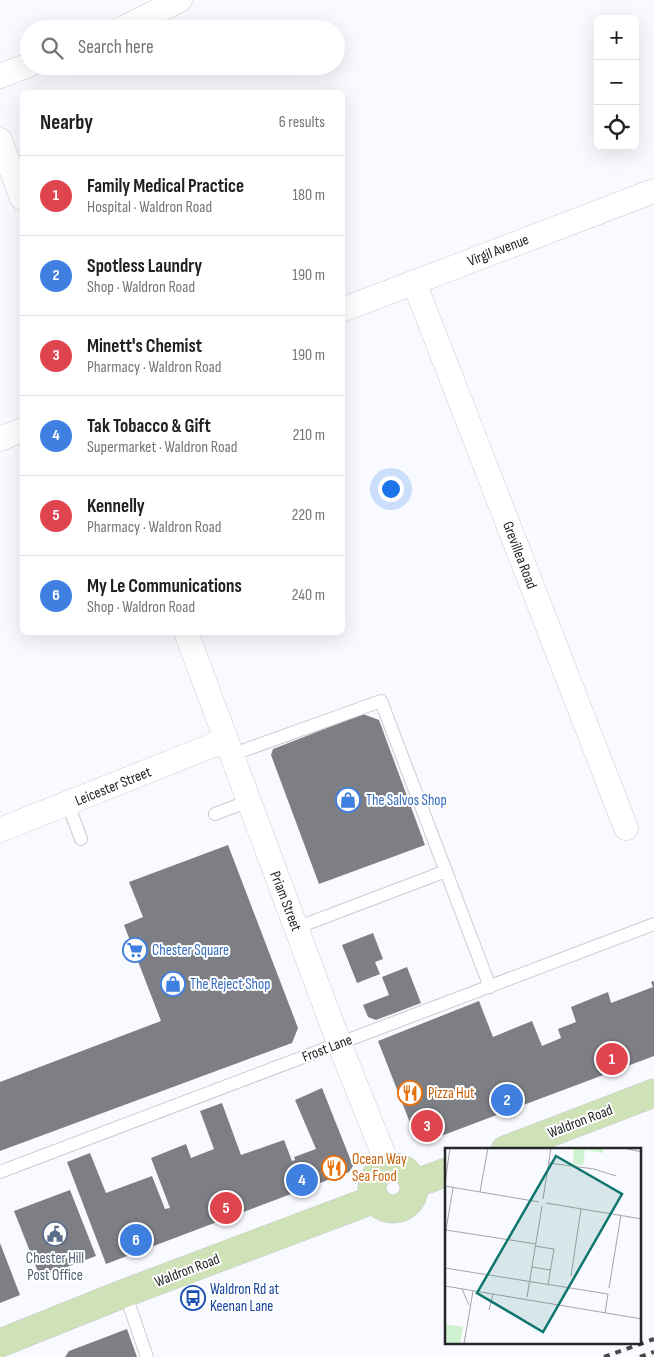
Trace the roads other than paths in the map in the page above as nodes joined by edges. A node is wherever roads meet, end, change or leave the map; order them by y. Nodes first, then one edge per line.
1 (180, 0) edge
2 (139, 20) edge
3 (20, 68) edge
4 (0, 76) edge
5 (0, 140) edge
6 (654, 191) edge
7 (20, 193) edge
8 (414, 282) junction
9 (345, 309) edge
10 (20, 431) edge
11 (0, 439) edge
12 (187, 635) edge
13 (229, 748) junction
14 (249, 801) junction
15 (68, 804) junction
16 (215, 814) dead end
17 (626, 828) dead end
18 (0, 830) edge
19 (81, 839) dead end
20 (446, 871) junction
21 (654, 924) edge
22 (296, 928) junction
23 (490, 987) junction
24 (339, 1042) junction
25 (654, 1093) edge
26 (510, 1148) edge
27 (389, 1168) junction
28 (0, 1172) edge
29 (445, 1172) edge
30 (414, 1184) junction
31 (376, 1199) junction
32 (125, 1293) junction
33 (0, 1343) edge
34 (147, 1357) edge

1 - 2 street
3 - 4 street
5 - 7 street
6 - 8 street, Virgil Avenue
8 - 9 street, Virgil Avenue
8 - 17 street, Grevillea Road
10 - 11 street
12 - 13 street, Priam Street
13 - 14 street, Priam Street
13 - 15 street, Leicester Street
13 - 20 lane
14 - 16 lane
14 - 22 street, Priam Street
15 - 18 street, Leicester Street
15 - 19 lane
20 - 22 lane
20 - 23 lane
21 - 23 lane, Frost Lane
22 - 24 street, Priam Street
23 - 24 lane, Frost Lane
24 - 27 street, Priam Street
24 - 28 lane, Frost Lane
25 - 26 main road, Waldron Road
27 - 30 main road
27 - 31 main road
29 - 30 main road
30 - 31 main road
31 - 32 main road, Waldron Road
32 - 33 main road, Waldron Road
32 - 34 lane

